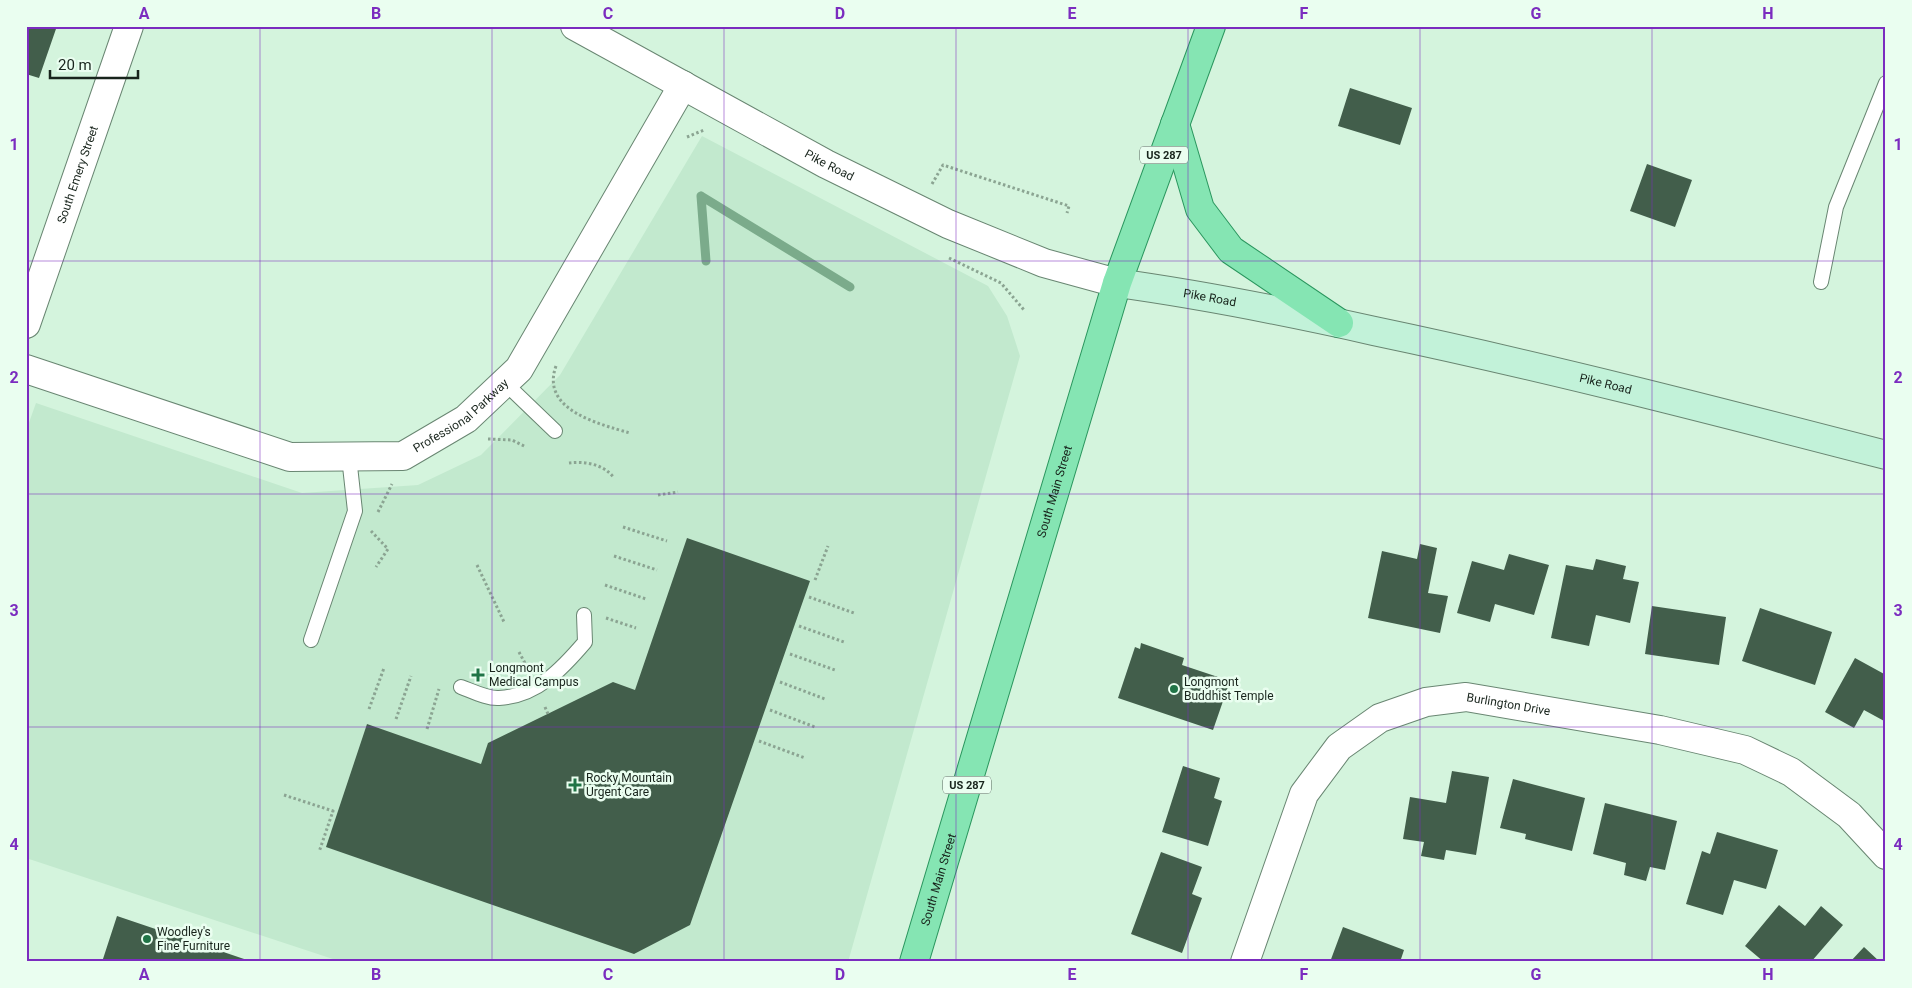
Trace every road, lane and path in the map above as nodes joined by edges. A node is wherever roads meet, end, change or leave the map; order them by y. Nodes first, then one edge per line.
1 (129, 26) edge
2 (575, 26) edge
3 (1211, 26) edge
4 (1886, 83) edge
5 (683, 85) junction
6 (1175, 124) junction
7 (705, 129) dead end
8 (685, 138) dead end
9 (930, 187) dead end
10 (1067, 213) dead end
11 (942, 255) dead end
12 (1821, 282) dead end
13 (1117, 283) junction
14 (1024, 310) dead end
15 (1339, 323) junction
16 (26, 324) edge
17 (560, 359) dead end
18 (26, 369) edge
19 (505, 383) junction
20 (555, 431) dead end
21 (630, 433) dead end
22 (482, 443) dead end
23 (526, 447) dead end
24 (1886, 455) edge
25 (349, 457) junction
26 (568, 463) dead end
27 (614, 478) dead end
28 (397, 482) dead end
29 (678, 492) dead end
30 (658, 495) dead end
31 (376, 516) dead end
32 (373, 522) dead end
33 (623, 527) dead end
34 (667, 541) dead end
35 (828, 546) dead end
36 (614, 556) dead end
37 (477, 565) dead end
38 (376, 567) dead end
39 (657, 570) dead end
40 (815, 580) dead end
41 (605, 585) dead end
42 (809, 597) dead end
43 (646, 599) dead end
44 (854, 613) dead end
45 (584, 615) dead end
46 (604, 618) dead end
47 (504, 622) dead end
48 (799, 626) dead end
49 (636, 628) dead end
50 (311, 640) dead end
51 (844, 642) dead end
52 (519, 652) dead end
53 (790, 654) dead end
54 (384, 668) dead end
55 (528, 670) dead end
56 (835, 670) dead end
57 (411, 676) dead end
58 (441, 682) dead end
59 (780, 682) dead end
60 (461, 687) dead end
61 (825, 698) dead end
62 (369, 709) dead end
63 (770, 710) dead end
64 (396, 718) dead end
65 (816, 727) dead end
66 (427, 729) dead end
67 (759, 741) dead end
68 (805, 758) dead end
69 (284, 795) dead end
70 (319, 852) dead end
71 (1886, 855) edge
72 (914, 962) edge
73 (1245, 962) edge

1 - 16 street, South Emery Street
2 - 5 street, Pike Road
3 - 6 main road, South Main Street / US 287
4 - 12 lane
5 - 13 street, Pike Road
5 - 19 street, Professional Parkway
6 - 13 main road, South Main Street / US 287
6 - 15 main road
7 - 8 path
9 - 10 path
11 - 14 path
13 - 15 main road, Pike Road
13 - 72 main road, South Main Street / US 287
15 - 24 main road, Pike Road
17 - 21 path
18 - 25 street, Professional Parkway
19 - 20 lane
19 - 25 street, Professional Parkway
22 - 23 path
25 - 50 lane
26 - 27 path
28 - 31 path
29 - 30 path
32 - 38 path
33 - 34 path
35 - 40 path
36 - 39 path
37 - 47 path
41 - 43 path
42 - 44 path
45 - 60 lane
46 - 49 path
48 - 51 path
52 - 55 path
53 - 56 path
54 - 62 path
57 - 64 path
58 - 66 path
59 - 61 path
63 - 65 path
67 - 68 path
69 - 70 path
71 - 73 street, Burlington Drive

